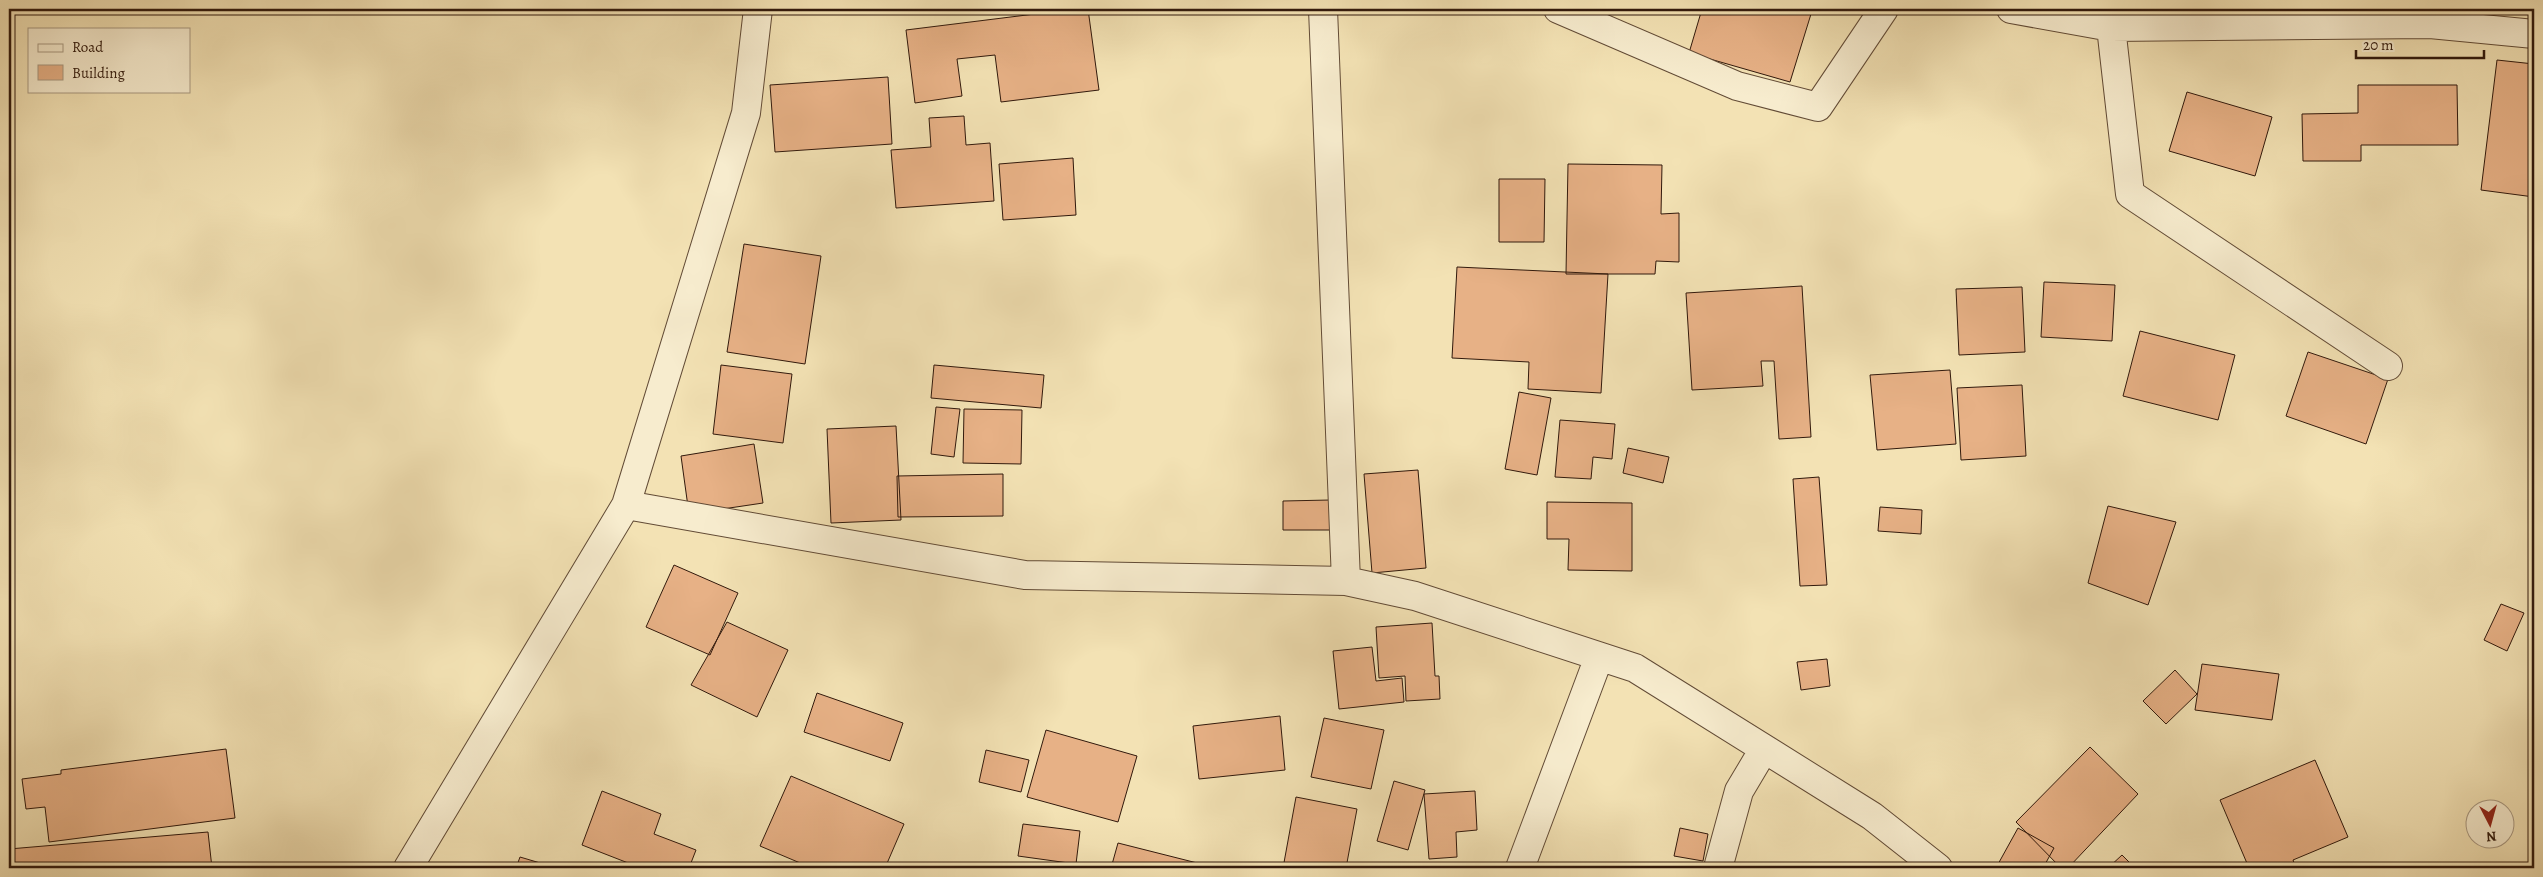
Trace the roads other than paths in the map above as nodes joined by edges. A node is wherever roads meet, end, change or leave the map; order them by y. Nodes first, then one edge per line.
1 (758, 9) edge
2 (1324, 9) edge
3 (1558, 9) edge
4 (1884, 9) edge
5 (2011, 9) edge
6 (2110, 27) junction
7 (2534, 34) edge
8 (2388, 366) dead end
9 (626, 505) junction
10 (1346, 581) junction
11 (1599, 657) junction
12 (1764, 749) junction
13 (408, 868) edge
14 (1520, 868) edge
15 (1718, 868) edge
16 (1938, 868) edge

1 - 9 street
2 - 10 street
3 - 4 street
5 - 6 street
6 - 7 street
6 - 8 street
9 - 10 street
9 - 13 street
10 - 11 street
11 - 12 street
11 - 14 street
12 - 15 street
12 - 16 street

